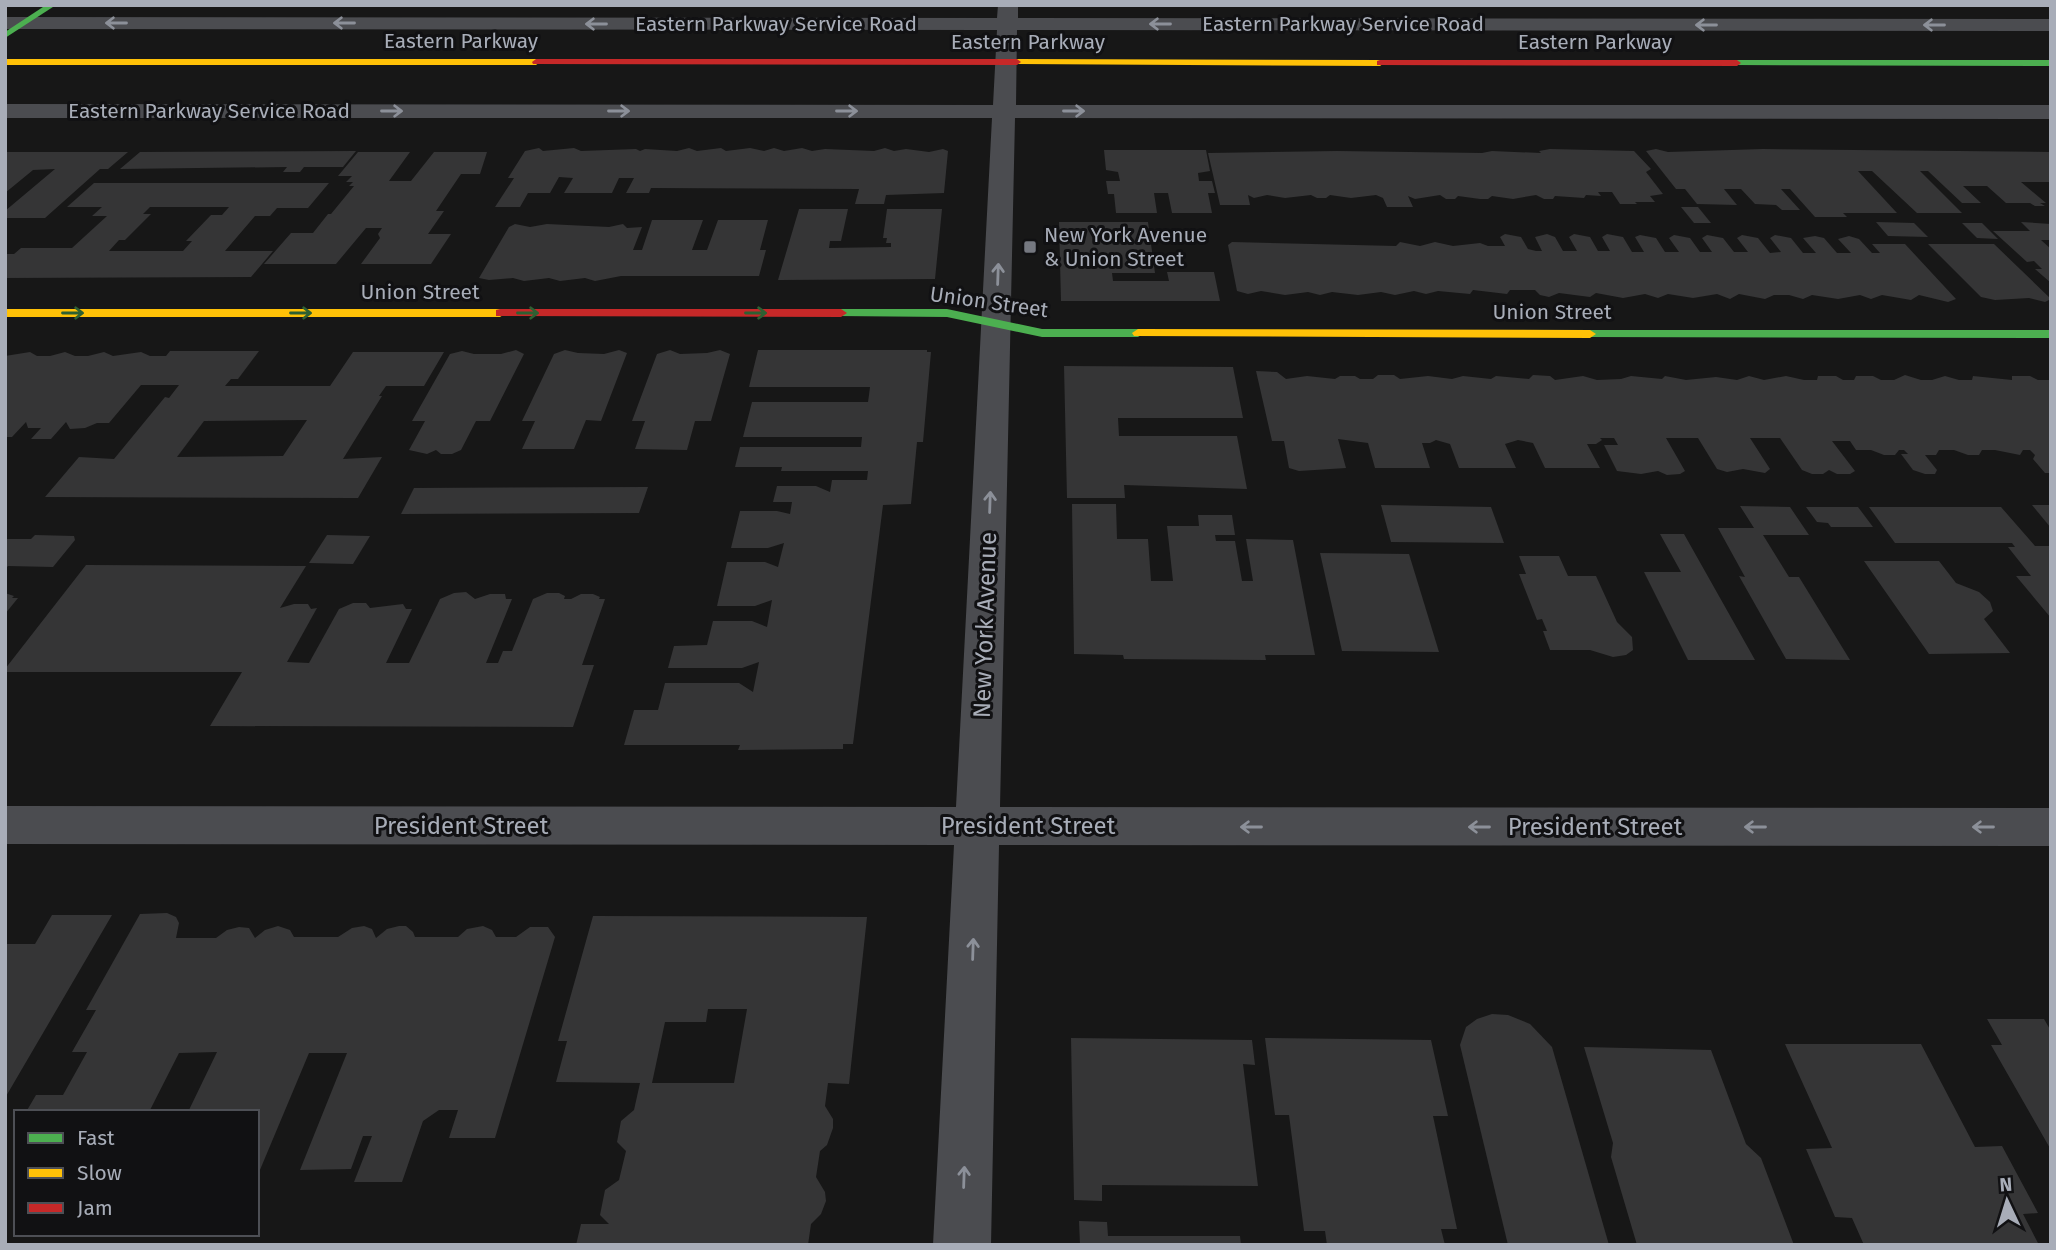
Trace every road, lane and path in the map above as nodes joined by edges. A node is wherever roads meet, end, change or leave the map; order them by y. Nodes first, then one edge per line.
1 (52, 5) edge
2 (1963, 5) edge
3 (1007, 15) edge
4 (15, 23) edge
5 (1991, 25) junction
6 (2051, 25) edge
7 (5, 36) edge
8 (5, 62) edge
9 (1006, 63) junction
10 (2049, 65) edge
11 (5, 111) edge
12 (1004, 111) junction
13 (2051, 112) edge
14 (5, 313) edge
15 (996, 323) junction
16 (2051, 334) edge
17 (5, 825) edge
18 (978, 826) junction
19 (2051, 827) edge
20 (962, 1245) edge

1 - 4 main road
2 - 5 street
3 -> 4 street, Eastern Parkway Service Road
5 -> 3 street, Eastern Parkway Service Road
3 - 9 street, New York Avenue
4 - 7 main road
5 - 6 street, Eastern Parkway Service Road
5 - 10 street
8 - 9 main road, Eastern Parkway
9 - 10 main road, Eastern Parkway
9 - 12 street, New York Avenue
11 -> 12 street, Eastern Parkway Service Road
12 -> 13 street, Eastern Parkway Service Road
15 -> 12 street, New York Avenue
14 -> 15 main road, Union Street
15 - 16 main road, Union Street
18 -> 15 street, New York Avenue
17 - 18 street, President Street
19 -> 18 street, President Street
20 -> 18 street, New York Avenue

